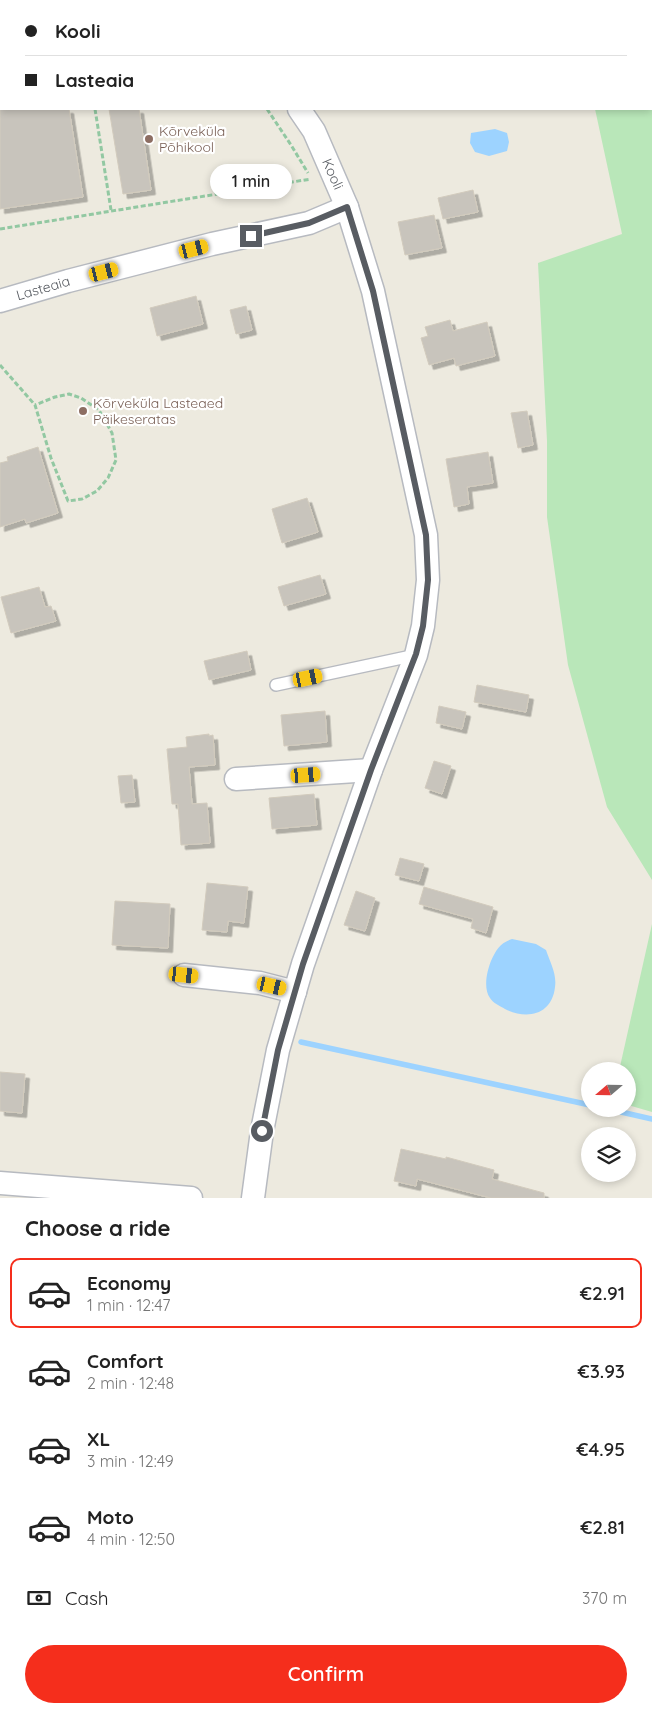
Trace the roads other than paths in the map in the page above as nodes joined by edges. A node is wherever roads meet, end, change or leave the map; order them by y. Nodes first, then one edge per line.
1 (300, 110) edge
2 (347, 207) junction
3 (0, 301) edge
4 (416, 654) junction
5 (276, 685) dead end
6 (371, 770) junction
7 (236, 779) dead end
8 (184, 975) dead end
9 (295, 992) junction
10 (0, 1183) edge
11 (192, 1198) edge
12 (253, 1198) edge

1 - 2 street, Kooli
2 - 3 street, Lasteaia
2 - 4 street, Kooli
4 - 5 lane
4 - 6 street, Kooli
6 - 7 street
6 - 9 street, Kooli
8 - 9 street
9 - 12 street, Kooli
10 - 11 street

